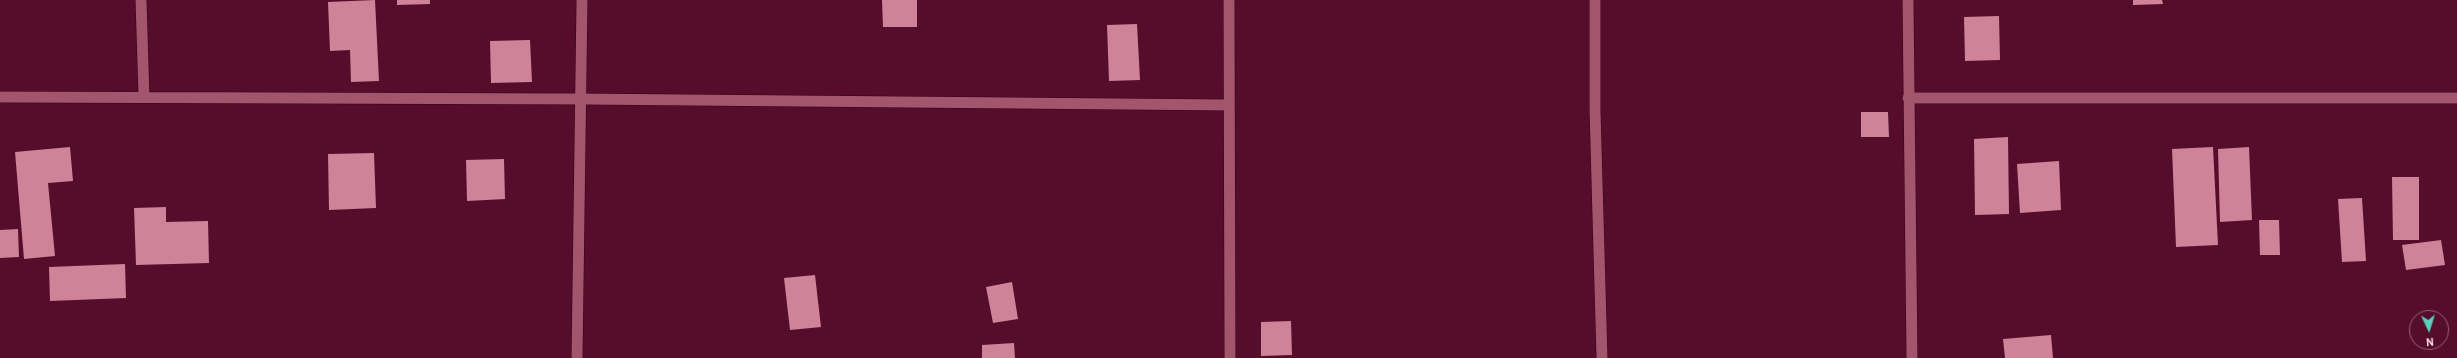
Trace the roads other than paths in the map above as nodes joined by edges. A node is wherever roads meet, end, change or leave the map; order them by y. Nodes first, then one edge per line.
1 (141, 0) edge
2 (582, 0) edge
3 (1229, 0) edge
4 (1595, 0) edge
5 (1908, 0) edge
6 (0, 97) edge
7 (144, 97) junction
8 (1908, 98) junction
9 (2457, 98) edge
10 (580, 99) junction
11 (1229, 105) junction
12 (577, 358) edge
13 (1230, 358) edge
14 (1602, 358) edge
15 (1912, 358) edge

1 - 7 street
2 - 10 street
3 - 11 street
4 - 14 street
5 - 8 street
6 - 7 street
7 - 10 street
8 - 9 street
8 - 15 street
10 - 11 street
10 - 12 street
11 - 13 street

